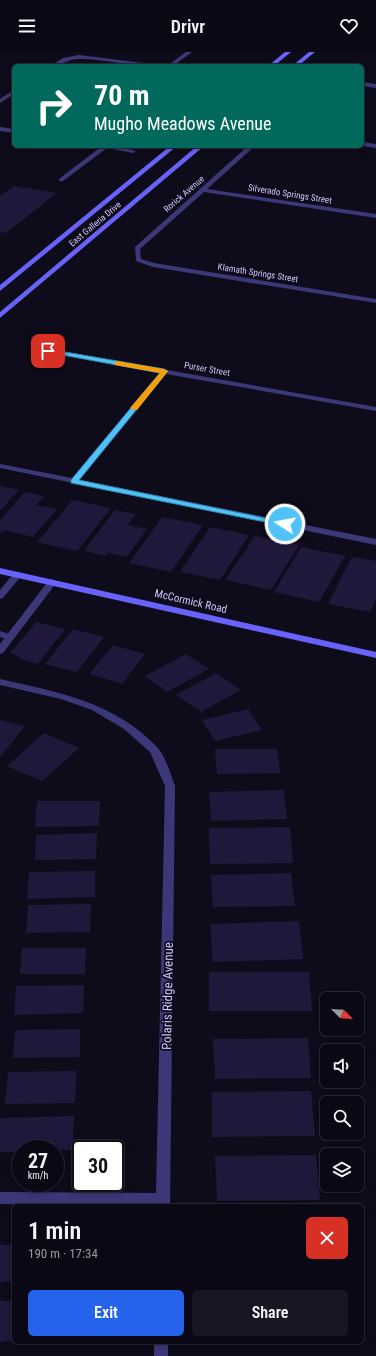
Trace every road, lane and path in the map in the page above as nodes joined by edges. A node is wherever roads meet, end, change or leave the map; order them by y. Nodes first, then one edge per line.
1 (189, 52) edge
2 (288, 52) edge
3 (312, 52) edge
4 (57, 64) edge
5 (137, 64) edge
6 (173, 64) edge
7 (273, 64) edge
8 (297, 64) edge
9 (364, 84) edge
10 (376, 86) edge
11 (0, 91) edge
12 (12, 93) edge
13 (12, 94) edge
14 (0, 101) edge
15 (0, 129) edge
16 (12, 131) edge
17 (364, 144) edge
18 (376, 146) edge
19 (103, 148) edge
20 (120, 148) edge
21 (172, 148) edge
22 (199, 148) edge
23 (250, 148) edge
24 (133, 150) dead end
25 (62, 180) dead end
26 (202, 190) junction
27 (376, 216) edge
28 (138, 260) joint
29 (0, 289) edge
30 (376, 301) edge
31 (0, 316) edge
32 (34, 348) dead end
33 (164, 371) junction
34 (376, 408) edge
35 (0, 466) edge
36 (74, 481) junction
37 (376, 542) edge
38 (0, 571) edge
39 (17, 575) junction
40 (52, 582) junction
41 (0, 596) edge
42 (0, 634) edge
43 (10, 637) junction
44 (0, 651) edge
45 (376, 655) edge
46 (0, 682) edge
47 (0, 1198) edge
48 (163, 1202) edge
49 (161, 1344) edge
50 (161, 1356) edge

1 - 6 street
2 - 7 main road
3 - 8 main road
4 - 5 street
9 - 10 street
11 - 12 street
13 - 14 street
15 - 16 street
17 - 18 street
19 - 25 street
20 - 24 street
21 - 29 main road, East Galleria Drive
22 - 31 main road, East Galleria Drive
23 - 26 street, Rorick Avenue
26 - 27 street, Silverado Springs Street
26 - 28 street, Rorick Avenue
28 - 30 street, Klamath Springs Street
32 - 33 street, Purser Street
33 - 34 street, Purser Street
33 - 36 street
35 - 36 street
36 - 37 street
38 - 39 main road, McCormick Road
39 - 40 main road, McCormick Road
39 - 41 street
40 - 43 street
40 - 45 main road, McCormick Road
42 - 43 street
43 - 44 street
46 - 48 street, Polaris Ridge Avenue
47 - 48 street
49 - 50 street

